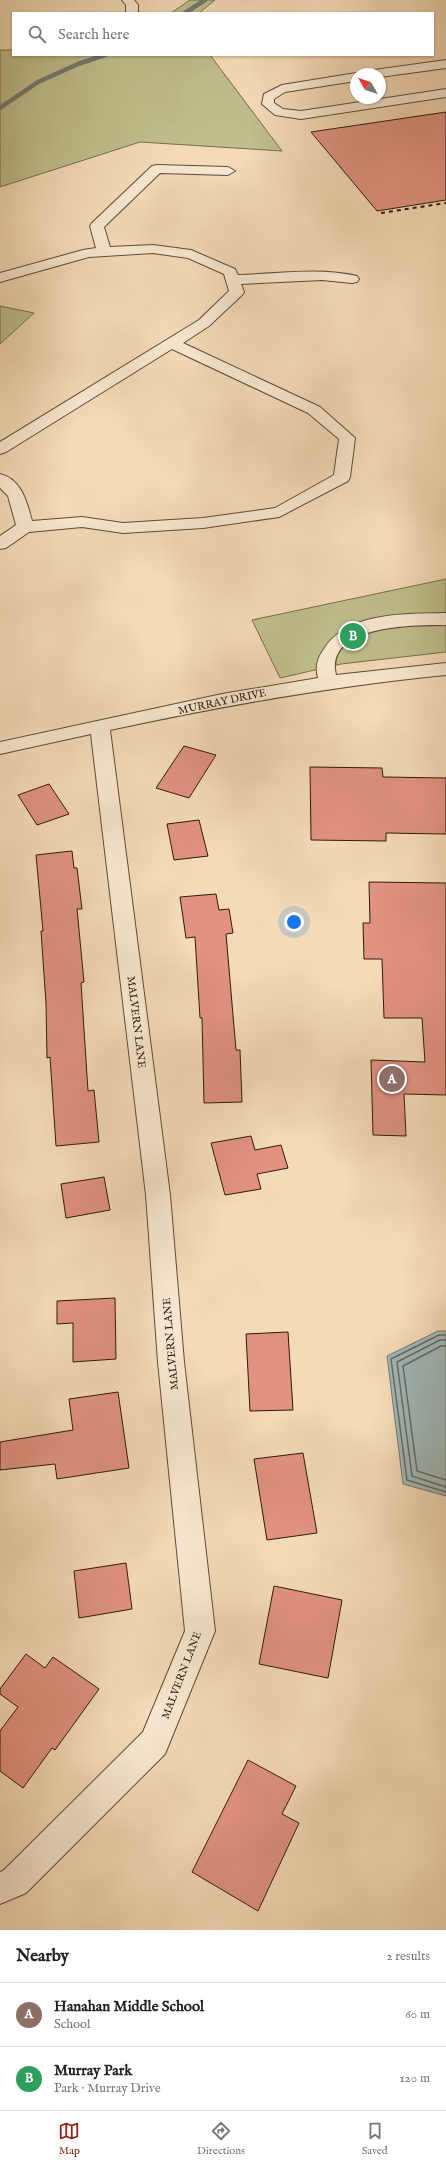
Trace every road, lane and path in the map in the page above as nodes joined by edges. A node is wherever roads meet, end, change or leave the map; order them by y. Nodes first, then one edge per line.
1 (128, 0) edge
2 (132, 12) edge
3 (446, 64) edge
4 (386, 72) edge
5 (350, 77) edge
6 (446, 93) edge
7 (386, 103) edge
8 (377, 104) edge
9 (228, 170) dead end
10 (104, 252) junction
11 (0, 278) edge
12 (352, 279) dead end
13 (233, 280) junction
14 (171, 344) junction
15 (0, 449) edge
16 (0, 479) edge
17 (25, 527) junction
18 (0, 544) edge
19 (446, 619) edge
20 (443, 673) edge
21 (329, 681) junction
22 (100, 726) junction
23 (0, 748) edge
24 (0, 1888) edge

1 - 2 street
3 - 4 street
5 - 8 street
6 - 7 street
9 - 10 street
10 - 11 street
10 - 13 street
12 - 13 street
13 - 14 street
14 - 15 street
14 - 17 street
16 - 17 street
17 - 18 street
19 - 21 street
20 - 21 street, MURRAY DRIVE
21 - 22 street, MURRAY DRIVE
22 - 23 street, MURRAY DRIVE
22 - 24 street, MALVERN LANE

